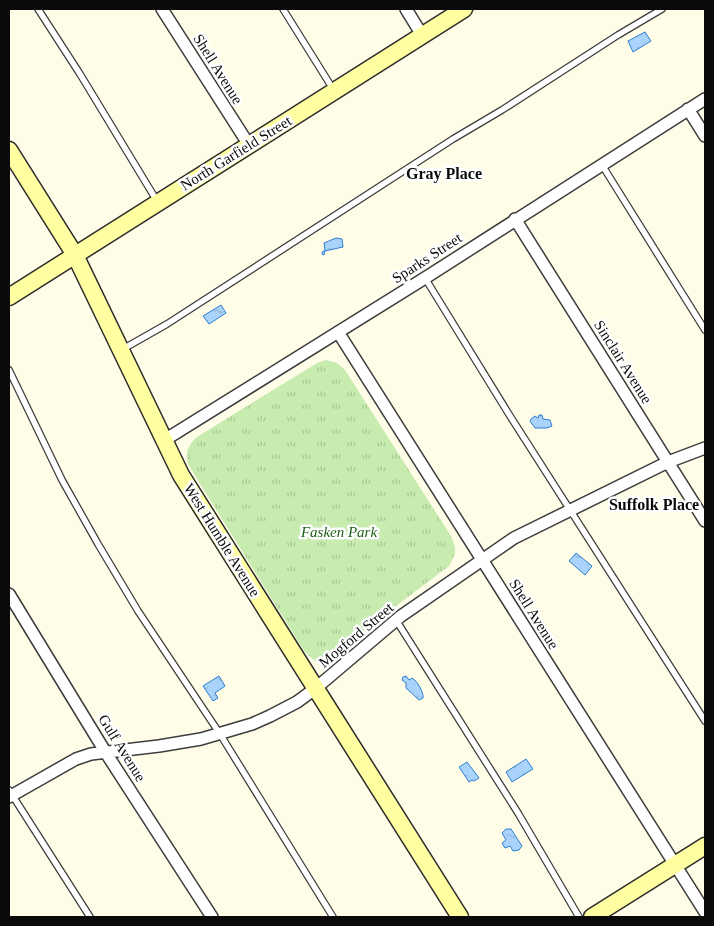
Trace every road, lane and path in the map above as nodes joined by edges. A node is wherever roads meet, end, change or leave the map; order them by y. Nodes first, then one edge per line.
1 (38, 9) edge
2 (162, 9) edge
3 (283, 9) edge
4 (406, 9) edge
5 (464, 9) edge
6 (662, 9) edge
7 (422, 35) junction
8 (334, 91) junction
9 (705, 99) edge
10 (688, 109) junction
11 (705, 136) edge
12 (249, 145) junction
13 (9, 150) edge
14 (602, 165) junction
15 (158, 203) junction
16 (515, 219) junction
17 (75, 255) junction
18 (425, 278) junction
19 (9, 296) edge
20 (705, 330) edge
21 (338, 332) junction
22 (120, 350) junction
23 (9, 370) edge
24 (163, 441) junction
25 (705, 448) edge
26 (668, 462) junction
27 (571, 509) junction
28 (705, 521) edge
29 (482, 559) junction
30 (9, 594) edge
31 (396, 620) junction
32 (316, 688) junction
33 (705, 721) edge
34 (220, 734) junction
35 (106, 753) junction
36 (10, 794) edge
37 (705, 846) edge
38 (676, 865) junction
39 (705, 912) edge
40 (90, 917) edge
41 (212, 917) edge
42 (332, 917) edge
43 (460, 917) edge
44 (580, 917) edge
45 (592, 917) edge

1 - 15 lane
2 - 12 street, Shell Avenue
3 - 8 lane
4 - 7 street
5 - 7 street, North Garfield Street
6 - 22 lane
7 - 8 street, North Garfield Street
8 - 12 street, North Garfield Street
9 - 10 street, Sparks Street
10 - 11 street
10 - 14 street, Sparks Street
12 - 15 street, North Garfield Street
13 - 17 street, West Humble Avenue
14 - 16 street, Sparks Street
14 - 20 lane
15 - 17 street, North Garfield Street
16 - 18 street, Sparks Street
16 - 26 street, Sinclair Avenue
17 - 19 street, North Garfield Street
17 - 22 street, West Humble Avenue
18 - 21 street, Sparks Street
18 - 27 lane
21 - 24 street, Sparks Street
21 - 29 street, Shell Avenue
22 - 24 street, West Humble Avenue
23 - 34 lane
24 - 32 street, West Humble Avenue
25 - 26 street, Mogford Street
26 - 27 street, Mogford Street
26 - 28 street, Sinclair Avenue
27 - 29 street, Mogford Street
27 - 33 lane
29 - 31 street, Mogford Street
29 - 38 street, Shell Avenue
30 - 35 street, Gulf Avenue
31 - 32 street, Mogford Street
31 - 44 lane
32 - 34 street, Mogford Street
32 - 43 street, West Humble Avenue
34 - 35 street, Mogford Street
34 - 42 lane
35 - 36 street, Mogford Street
35 - 41 street, Gulf Avenue
36 - 40 lane
37 - 38 street
38 - 39 street, Shell Avenue
38 - 45 street

